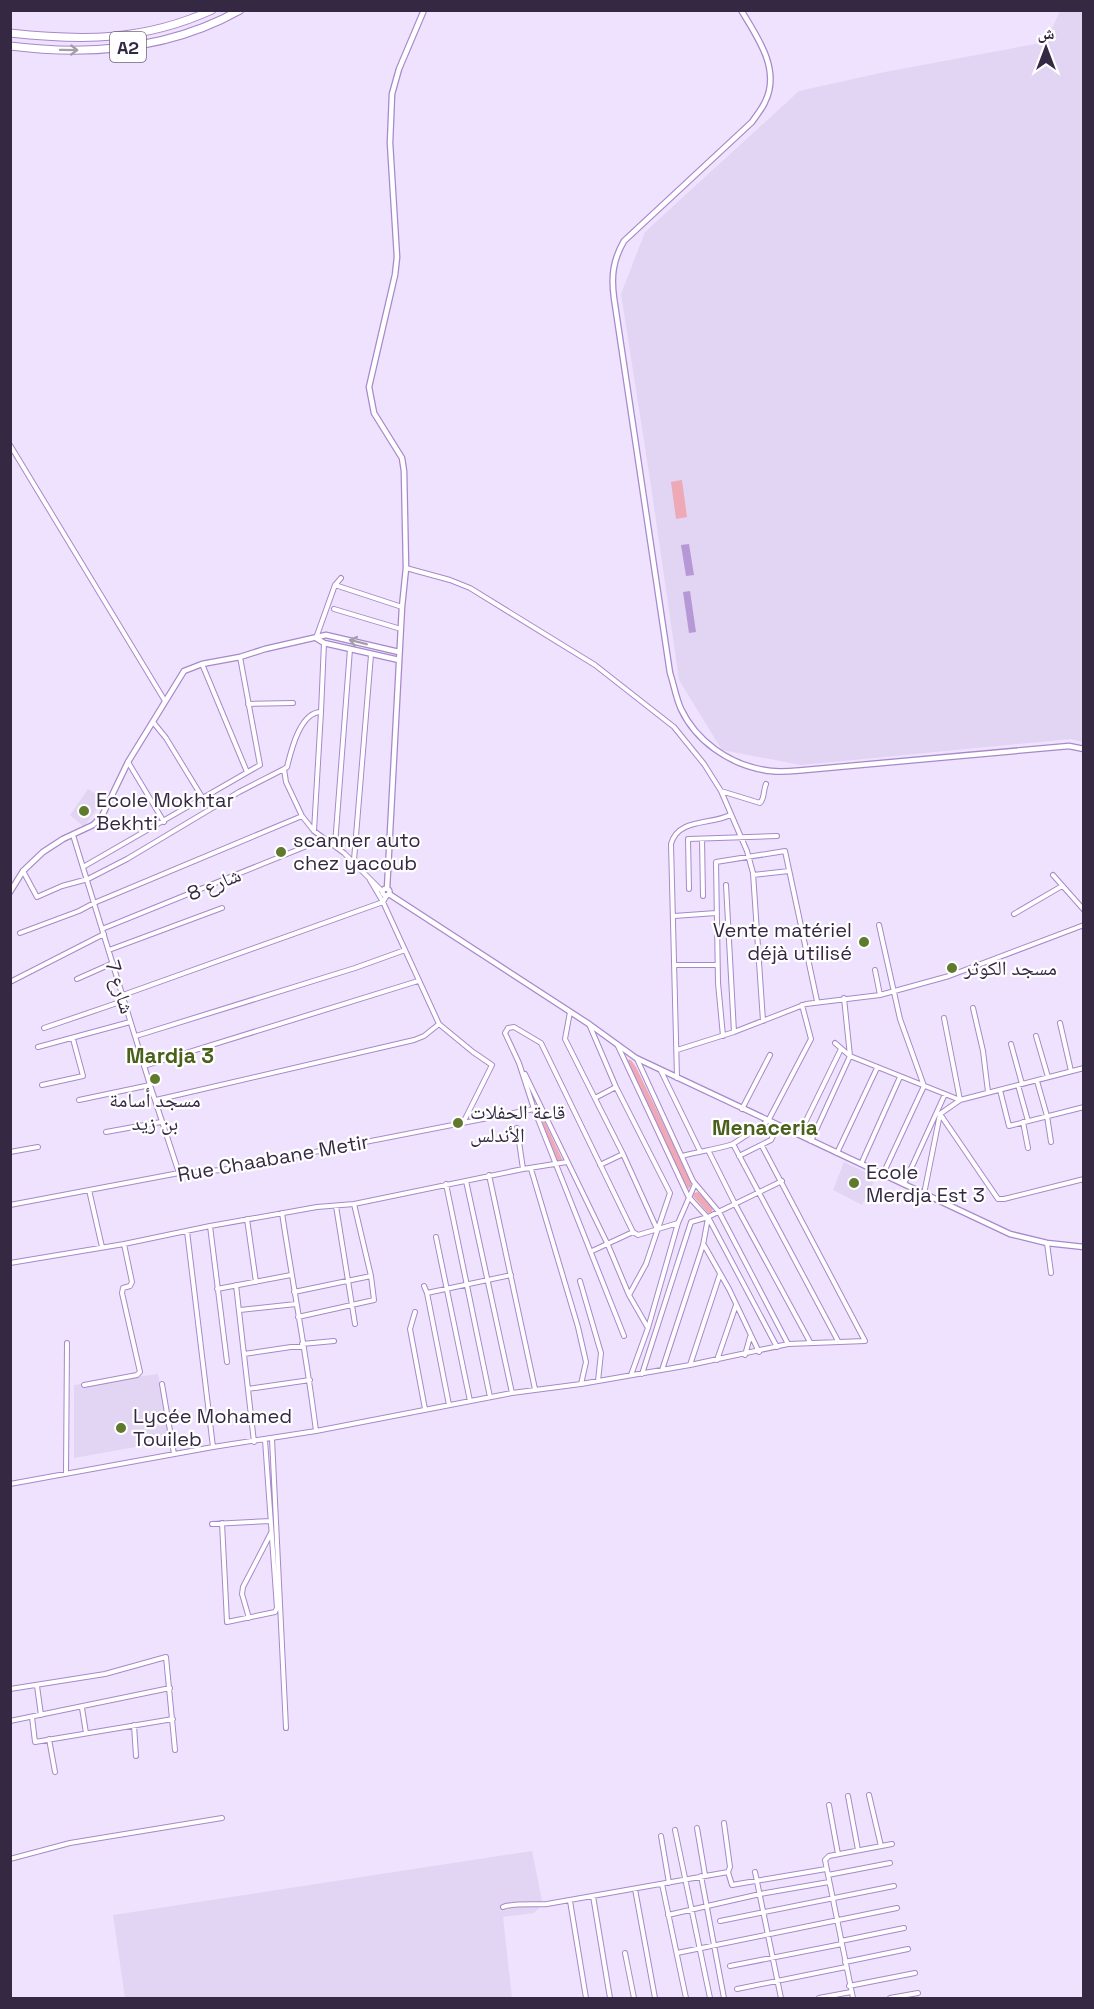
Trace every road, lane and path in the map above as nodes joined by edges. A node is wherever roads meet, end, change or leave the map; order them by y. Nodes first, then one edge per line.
1 (212, 10) edge
2 (240, 10) edge
3 (424, 10) edge
4 (741, 10) edge
5 (10, 33) edge
6 (10, 46) edge
7 (10, 445) edge
8 (406, 568) junction
9 (341, 578) dead end
10 (335, 585) junction
11 (402, 607) junction
12 (334, 609) dead end
13 (401, 629) junction
14 (316, 638) junction
15 (324, 643) junction
16 (350, 649) junction
17 (399, 652) junction
18 (371, 655) junction
19 (240, 657) junction
20 (399, 660) junction
21 (202, 664) junction
22 (166, 701) junction
23 (293, 703) dead end
24 (248, 704) junction
25 (321, 712) junction
26 (153, 722) junction
27 (1083, 749) edge
28 (128, 762) junction
29 (284, 769) junction
30 (247, 772) junction
31 (766, 784) dead end
32 (721, 791) junction
33 (202, 798) junction
34 (730, 815) junction
35 (302, 816) junction
36 (164, 822) junction
37 (314, 831) junction
38 (74, 835) junction
39 (777, 836) dead end
40 (742, 838) junction
41 (325, 839) junction
42 (702, 839) junction
43 (335, 846) junction
44 (749, 857) junction
45 (354, 861) junction
46 (83, 867) junction
47 (23, 871) junction
48 (789, 871) junction
49 (367, 874) junction
50 (753, 875) junction
51 (1053, 876) dead end
52 (88, 879) junction
53 (726, 885) dead end
54 (1062, 886) junction
55 (689, 889) dead end
56 (10, 891) edge
57 (386, 892) junction
58 (703, 896) dead end
59 (383, 902) junction
60 (94, 903) junction
61 (222, 908) dead end
62 (1083, 910) edge
63 (716, 913) junction
64 (1014, 914) dead end
65 (674, 916) junction
66 (879, 924) dead end
67 (1083, 925) edge
68 (103, 931) junction
69 (20, 933) dead end
70 (109, 950) junction
71 (405, 950) junction
72 (113, 963) junction
73 (675, 965) junction
74 (717, 965) junction
75 (875, 970) dead end
76 (77, 979) dead end
77 (418, 981) junction
78 (10, 982) edge
79 (894, 991) junction
80 (122, 995) junction
81 (880, 995) junction
82 (844, 998) junction
83 (123, 1001) junction
84 (817, 1001) junction
85 (802, 1005) junction
86 (973, 1008) dead end
87 (570, 1012) junction
88 (945, 1018) dead end
89 (763, 1021) junction
90 (130, 1022) junction
91 (1060, 1023) dead end
92 (439, 1024) junction
93 (589, 1024) junction
94 (44, 1028) dead end
95 (734, 1032) junction
96 (136, 1036) junction
97 (723, 1036) junction
98 (1036, 1036) dead end
99 (73, 1038) junction
100 (616, 1043) junction
101 (835, 1043) dead end
102 (1011, 1044) dead end
103 (38, 1047) dead end
104 (841, 1049) junction
105 (677, 1050) junction
106 (770, 1055) dead end
107 (850, 1056) junction
108 (636, 1058) junction
109 (519, 1063) junction
110 (144, 1066) junction
111 (878, 1068) junction
112 (1083, 1068) edge
113 (661, 1071) junction
114 (1071, 1071) junction
115 (900, 1077) junction
116 (1048, 1077) junction
117 (677, 1079) junction
118 (1037, 1081) junction
119 (1020, 1084) junction
120 (42, 1085) dead end
121 (150, 1085) junction
122 (924, 1086) junction
123 (616, 1087) junction
124 (1000, 1090) junction
125 (988, 1092) junction
126 (945, 1094) junction
127 (595, 1098) junction
128 (79, 1100) dead end
129 (156, 1100) junction
130 (960, 1100) junction
131 (1083, 1107) edge
132 (534, 1109) junction
133 (742, 1109) junction
134 (939, 1114) junction
135 (1047, 1116) junction
136 (768, 1121) junction
137 (161, 1122) junction
138 (1026, 1122) junction
139 (463, 1124) junction
140 (778, 1126) junction
141 (517, 1128) dead end
142 (106, 1132) dead end
143 (799, 1135) junction
144 (811, 1141) junction
145 (1051, 1142) dead end
146 (733, 1144) junction
147 (762, 1146) junction
148 (38, 1147) dead end
149 (1028, 1148) dead end
150 (700, 1151) junction
151 (10, 1152) edge
152 (709, 1152) junction
153 (837, 1153) junction
154 (623, 1154) junction
155 (682, 1156) junction
156 (739, 1156) junction
157 (567, 1162) junction
158 (556, 1164) junction
159 (861, 1164) junction
160 (600, 1165) junction
161 (524, 1169) junction
162 (531, 1169) junction
163 (179, 1173) junction
164 (883, 1174) junction
165 (489, 1175) junction
166 (1083, 1179) edge
167 (466, 1181) junction
168 (782, 1181) junction
169 (446, 1184) junction
170 (695, 1184) junction
171 (904, 1184) junction
172 (89, 1190) junction
173 (760, 1192) junction
174 (924, 1194) junction
175 (688, 1196) junction
176 (354, 1204) junction
177 (735, 1204) junction
178 (10, 1205) edge
179 (336, 1206) junction
180 (719, 1212) junction
181 (282, 1213) junction
182 (708, 1217) junction
183 (246, 1219) junction
184 (678, 1223) junction
185 (210, 1226) junction
186 (657, 1230) junction
187 (187, 1231) junction
188 (633, 1232) junction
189 (436, 1237) dead end
190 (1047, 1243) junction
191 (124, 1244) junction
192 (608, 1245) junction
193 (704, 1245) junction
194 (102, 1247) junction
195 (1083, 1247) edge
196 (592, 1251) junction
197 (10, 1263) edge
198 (1052, 1273) dead end
199 (720, 1274) junction
200 (291, 1275) junction
201 (511, 1275) junction
202 (371, 1276) junction
203 (347, 1280) junction
204 (489, 1280) junction
205 (580, 1281) dead end
206 (256, 1282) junction
207 (468, 1284) junction
208 (236, 1285) junction
209 (424, 1286) dead end
210 (217, 1289) junction
211 (447, 1289) junction
212 (294, 1292) junction
213 (428, 1293) junction
214 (629, 1295) junction
215 (296, 1304) junction
216 (736, 1305) junction
217 (352, 1306) junction
218 (240, 1310) junction
219 (415, 1312) dead end
220 (298, 1317) junction
221 (355, 1324) dead end
222 (648, 1328) junction
223 (624, 1336) dead end
224 (750, 1336) junction
225 (334, 1341) dead end
226 (838, 1341) junction
227 (67, 1343) dead end
228 (810, 1343) junction
229 (788, 1344) junction
230 (302, 1346) junction
231 (777, 1347) junction
232 (759, 1352) junction
233 (244, 1354) junction
234 (746, 1354) junction
235 (717, 1360) junction
236 (227, 1362) dead end
237 (690, 1365) junction
238 (662, 1370) junction
239 (642, 1374) junction
240 (630, 1376) junction
241 (310, 1380) junction
242 (598, 1381) junction
243 (162, 1384) dead end
244 (581, 1384) junction
245 (84, 1385) dead end
246 (248, 1389) junction
247 (536, 1389) junction
248 (512, 1393) junction
249 (490, 1397) junction
250 (470, 1401) junction
251 (449, 1405) junction
252 (425, 1409) junction
253 (316, 1431) junction
254 (272, 1439) junction
255 (265, 1440) junction
256 (254, 1442) junction
257 (213, 1447) junction
258 (174, 1454) junction
259 (66, 1474) junction
260 (10, 1484) edge
261 (271, 1521) junction
262 (212, 1524) dead end
263 (222, 1524) junction
264 (272, 1532) junction
265 (249, 1618) junction
266 (37, 1686) junction
267 (170, 1688) junction
268 (10, 1689) edge
269 (81, 1708) junction
270 (41, 1715) junction
271 (32, 1717) junction
272 (173, 1719) junction
273 (10, 1721) edge
274 (134, 1725) junction
275 (286, 1728) dead end
276 (86, 1733) junction
277 (49, 1739) junction
278 (175, 1750) dead end
279 (136, 1756) dead end
280 (55, 1772) dead end
281 (869, 1795) dead end
282 (848, 1796) dead end
283 (829, 1805) dead end
284 (222, 1818) dead end
285 (724, 1823) dead end
286 (697, 1828) dead end
287 (675, 1830) dead end
288 (661, 1836) dead end
289 (892, 1844) dead end
290 (881, 1846) junction
291 (858, 1851) junction
292 (838, 1854) junction
293 (10, 1859) edge
294 (890, 1863) dead end
295 (826, 1869) junction
296 (728, 1872) junction
297 (755, 1872) dead end
298 (828, 1875) junction
299 (703, 1876) junction
300 (686, 1879) junction
301 (757, 1882) junction
302 (829, 1882) junction
303 (669, 1883) junction
304 (662, 1884) junction
305 (894, 1886) dead end
306 (635, 1889) junction
307 (760, 1894) junction
308 (593, 1896) junction
309 (832, 1898) junction
310 (570, 1900) junction
311 (707, 1906) junction
312 (503, 1907) dead end
313 (692, 1908) junction
314 (897, 1908) dead end
315 (764, 1912) junction
316 (668, 1915) junction
317 (720, 1921) dead end
318 (837, 1922) junction
319 (904, 1928) dead end
320 (768, 1936) junction
321 (841, 1942) junction
322 (714, 1946) junction
323 (699, 1948) junction
324 (908, 1949) dead end
325 (626, 1953) dead end
326 (677, 1953) junction
327 (773, 1958) junction
328 (846, 1965) junction
329 (730, 1966) dead end
330 (915, 1973) dead end
331 (777, 1981) junction
332 (849, 1986) junction
333 (737, 1989) dead end
334 (851, 1992) junction
335 (918, 1993) dead end
336 (586, 1998) edge
337 (610, 1998) edge
338 (634, 1998) edge
339 (655, 1998) edge
340 (686, 1998) edge
341 (710, 1998) edge
342 (724, 1998) edge
343 (781, 1998) edge
344 (819, 1998) edge
345 (853, 1998) edge
346 (890, 1998) edge

1 - 5 highway, A2
6 -> 2 highway, A2
3 - 8 street
4 - 27 street
7 - 22 street
8 - 11 street
8 - 32 street
9 - 10 street
10 - 11 street
10 - 14 street
11 - 13 street
12 - 13 street
13 - 17 street
14 - 15 street
17 -> 14 street
14 - 19 street
15 - 16 street
15 - 25 street
16 - 18 street
16 - 43 street
17 - 20 street
18 - 20 street
18 - 45 street
19 - 21 street
19 - 24 street
20 - 57 street
21 - 22 street
21 - 30 street
22 - 26 street
23 - 24 street
24 - 30 street
25 - 29 street
25 - 37 street
26 - 28 street
26 - 33 street
28 - 36 street
28 - 38 street
29 - 35 street
29 - 52 street
30 - 33 street
31 - 32 street
32 - 34 street
33 - 36 street
34 - 40 street
34 - 65 street
35 - 37 street
35 - 60 street
36 - 46 street
37 - 41 street
38 - 46 street, شارع 7
38 - 47 street
39 - 40 street
40 - 42 street
40 - 44 street
41 - 43 street
41 - 68 street, شارع 8
42 - 55 street
42 - 58 street
43 - 45 street
44 - 48 street
44 - 50 street
44 - 63 street
45 - 49 street
46 - 52 street, شارع 7
47 - 52 street
47 - 56 street
48 - 50 street
48 - 84 street
49 - 57 street
49 - 59 street
50 - 89 street
51 - 54 street
52 - 60 street, شارع 7
53 - 95 street
54 - 62 street
54 - 64 street
57 - 59 street
57 - 87 street
59 - 71 street
59 - 80 street
60 - 68 street, شارع 7
60 - 69 street
61 - 70 street
63 - 65 street
63 - 74 street
65 - 73 street
66 - 79 street
67 - 79 street
68 - 70 street, شارع 7
68 - 78 street, شارع 8
70 - 72 street, شارع 7
71 - 77 street
71 - 96 street
72 - 76 street
72 - 80 street, شارع 7
73 - 74 street
73 - 105 street
74 - 97 street
75 - 81 street
77 - 92 street
77 - 110 street
79 - 81 street
79 - 122 street
80 - 83 street, شارع 7
81 - 82 street
82 - 84 street
82 - 107 street
83 - 90 street, شارع 7
83 - 94 street
84 - 85 street
85 - 89 street
85 - 136 street
86 - 125 street
87 - 93 street
87 - 127 street
88 - 130 street
89 - 95 street
90 - 96 street, شارع 7
90 - 99 street
91 - 114 street
92 - 129 street
92 - 139 street
93 - 100 street
93 - 123 street
95 - 97 street
96 - 110 street, شارع 7
97 - 105 street
98 - 116 street
99 - 103 street
99 - 120 street
100 - 108 street
100 - 175 street
101 - 104 street
102 - 119 street
104 - 107 street
104 - 143 street
105 - 117 street
106 - 133 street
107 - 111 street
107 - 144 street
108 - 113 street
108 - 155 street
109 - 132 street
109 - 157 street
109 - 160 street
110 - 121 street, شارع 7
111 - 115 street
111 - 153 street
112 - 114 street
113 - 117 street
113 - 150 street
114 - 116 street
115 - 122 street
115 - 159 street
116 - 118 street
117 - 133 street
118 - 119 street
118 - 135 street
119 - 124 street
119 - 138 street
121 - 128 street
121 - 129 street, شارع 7
122 - 126 street
122 - 164 street
123 - 127 street
123 - 186 street
124 - 125 street
124 - 138 street
125 - 130 street
126 - 130 street
126 - 171 street
127 - 154 street
129 - 137 street, شارع 7
130 - 134 street
131 - 135 street
132 - 139 street, Rue Chaabane Metir
132 - 158 street
133 - 136 street
134 - 166 street
134 - 174 street
135 - 138 street
135 - 145 street
136 - 140 street
136 - 146 street
137 - 142 street
137 - 163 street, شارع 7
138 - 149 street
139 - 163 street, Rue Chaabane Metir
140 - 143 street
140 - 147 street
141 - 161 street
143 - 144 street
144 - 153 street
146 - 152 street
146 - 156 street
147 - 156 street
147 - 168 street
148 - 151 street
150 - 152 street
150 - 155 street
152 - 177 street
153 - 159 street
154 - 160 street
154 - 186 street
155 - 170 street
156 - 173 street
157 - 158 street
157 - 192 street
158 - 162 street
158 - 196 street
159 - 164 street
160 - 188 street
161 - 162 street
161 - 165 street
162 - 244 street
163 - 172 street, Rue Chaabane Metir
164 - 171 street
165 - 167 street
165 - 201 street
167 - 169 street
167 - 204 street
168 - 173 street
168 - 226 street
169 - 176 street
169 - 207 street
170 - 175 street
170 - 180 street
171 - 174 street
172 - 178 street, Rue Chaabane Metir
172 - 194 street
173 - 177 street
173 - 226 street
174 - 190 street
175 - 182 street
175 - 184 street
176 - 179 street
176 - 202 street
177 - 180 street
177 - 228 street
179 - 181 street
179 - 203 street
180 - 182 street
180 - 229 street
181 - 183 street
181 - 200 street
182 - 193 street
182 - 231 street
182 - 239 street
183 - 185 street
183 - 206 street
184 - 186 street
184 - 222 street
185 - 187 street
185 - 210 street
186 - 188 street
186 - 214 street
187 - 191 street
187 - 257 street
188 - 192 street
189 - 211 street
190 - 195 street
190 - 198 street
191 - 194 street
191 - 245 street
192 - 196 street
192 - 214 street
193 - 199 street
193 - 238 street
194 - 197 street
196 - 223 street
199 - 216 street
199 - 237 street
200 - 206 street
200 - 212 street
201 - 204 street
201 - 247 street
202 - 203 street
202 - 217 street
203 - 212 street
203 - 217 street
204 - 207 street
204 - 248 street
205 - 242 street
206 - 208 street
207 - 211 street
207 - 249 street
208 - 210 street
208 - 218 street
209 - 213 street
210 - 236 street
211 - 213 street
211 - 250 street
212 - 215 street
213 - 251 street
214 - 222 street
215 - 218 street
215 - 220 street
216 - 224 street
216 - 235 street
217 - 220 street
217 - 221 street
218 - 233 street
219 - 252 street
220 - 230 street
222 - 240 street
224 - 232 street
224 - 234 street
225 - 230 street
226 - 228 street
227 - 259 street
228 - 229 street
229 - 231 street
230 - 233 street
230 - 241 street
231 - 232 street
232 - 234 street
233 - 246 street
234 - 235 street
235 - 237 street
237 - 238 street
238 - 239 street
239 - 240 street
240 - 242 street
241 - 246 street
241 - 253 street
242 - 244 street
243 - 258 street
244 - 247 street
246 - 256 street
247 - 248 street
248 - 249 street
249 - 250 street
250 - 251 street
251 - 252 street
252 - 253 street
253 - 254 street
254 - 255 street
254 - 275 street
255 - 256 street
255 - 261 street
256 - 257 street
257 - 258 street
258 - 259 street
259 - 260 street
261 - 263 street
261 - 264 street
262 - 263 street
263 - 265 street
264 - 265 street
264 - 265 street
266 - 267 street
266 - 268 street
266 - 270 street
267 - 269 street
267 - 272 street
269 - 270 street
269 - 276 street
270 - 271 street
271 - 273 street
271 - 277 street
272 - 274 street
272 - 278 street
274 - 276 street
274 - 279 street
276 - 277 street
277 - 280 street
281 - 290 street
282 - 291 street
283 - 292 street
284 - 293 street
285 - 296 street
286 - 299 street
287 - 300 street
288 - 303 street
289 - 290 street
290 - 291 street
291 - 292 street
292 - 295 street
294 - 298 street
295 - 298 street
295 - 301 street
296 - 299 street
296 - 301 street
297 - 301 street
298 - 302 street
299 - 300 street
299 - 311 street
300 - 303 street
300 - 313 street
301 - 307 street
302 - 307 street
302 - 309 street
303 - 304 street
304 - 306 street
304 - 316 street
305 - 309 street
306 - 308 street
306 - 339 street
307 - 311 street
307 - 315 street
308 - 310 street
308 - 337 street
309 - 315 street
309 - 318 street
310 - 312 street
310 - 336 street
311 - 313 street
311 - 322 street
313 - 316 street
313 - 323 street
314 - 318 street
315 - 317 street
315 - 320 street
316 - 326 street
318 - 320 street
318 - 321 street
319 - 321 street
320 - 322 street
320 - 327 street
321 - 327 street
321 - 328 street
322 - 323 street
322 - 342 street
323 - 326 street
323 - 341 street
324 - 328 street
325 - 338 street
326 - 340 street
327 - 329 street
327 - 331 street
328 - 331 street
328 - 332 street
330 - 332 street
331 - 333 street
331 - 343 street
332 - 334 street
334 - 344 street
334 - 345 street
335 - 346 street

